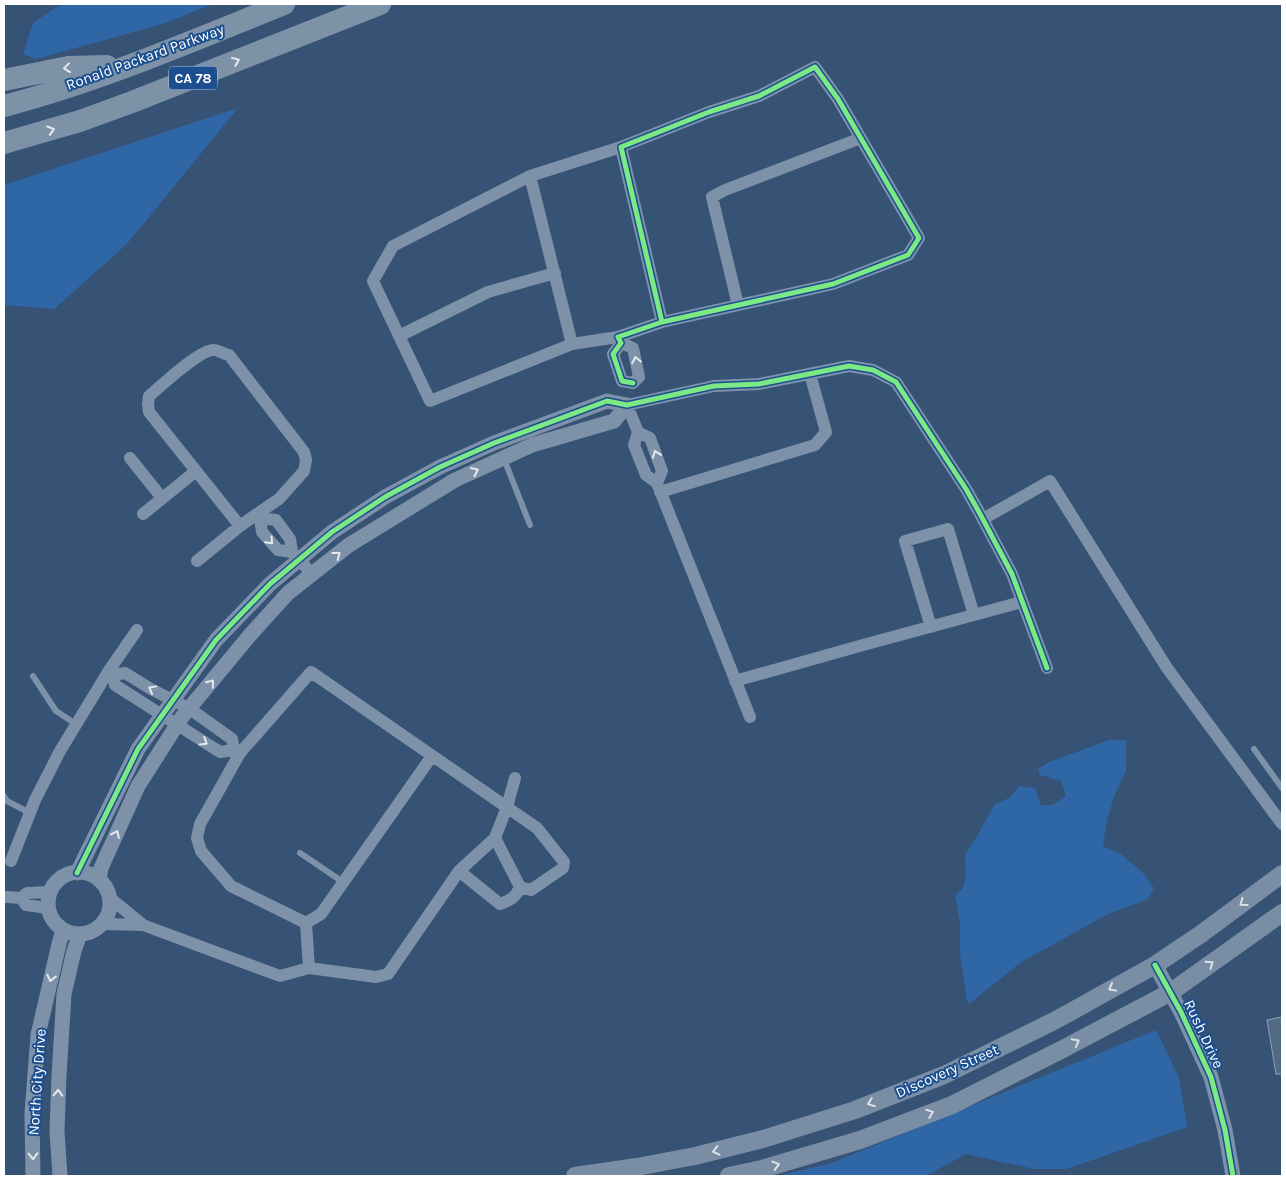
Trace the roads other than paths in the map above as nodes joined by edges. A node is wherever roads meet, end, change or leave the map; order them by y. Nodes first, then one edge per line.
1 (284, 4) edge
2 (380, 4) edge
3 (133, 64) junction
4 (4, 80) edge
5 (4, 106) edge
6 (861, 138) junction
7 (4, 143) edge
8 (621, 147) junction
9 (530, 176) junction
10 (554, 273) junction
11 (738, 305) junction
12 (662, 322) junction
13 (399, 336) junction
14 (620, 340) junction
15 (572, 344) junction
16 (810, 374) junction
17 (633, 383) junction
18 (633, 404) junction
19 (130, 458) dead end
20 (503, 458) junction
21 (196, 471) junction
22 (659, 488) junction
23 (162, 498) junction
24 (143, 514) dead end
25 (258, 516) junction
26 (983, 518) junction
27 (530, 525) dead end
28 (240, 526) junction
29 (296, 556) junction
30 (197, 561) dead end
31 (312, 574) junction
32 (1022, 602) junction
33 (974, 615) junction
34 (931, 626) junction
35 (137, 630) dead end
36 (1047, 668) dead end
37 (111, 674) junction
38 (33, 676) dead end
39 (735, 681) junction
40 (173, 700) junction
41 (190, 709) junction
42 (162, 715) junction
43 (750, 717) dead end
44 (76, 724) junction
45 (177, 725) junction
46 (1254, 750) dead end
47 (237, 752) junction
48 (432, 756) junction
49 (515, 778) dead end
50 (1282, 788) edge
51 (4, 796) edge
52 (507, 807) junction
53 (30, 813) junction
54 (1282, 824) edge
55 (495, 838) junction
56 (300, 853) dead end
57 (11, 861) dead end
58 (459, 871) junction
59 (77, 873) junction
60 (1282, 874) edge
61 (98, 880) junction
62 (344, 882) junction
63 (520, 886) junction
64 (50, 892) junction
65 (7, 897) dead end
66 (21, 898) junction
67 (110, 898) junction
68 (48, 908) junction
69 (1282, 913) edge
70 (306, 923) junction
71 (102, 924) junction
72 (143, 925) junction
73 (63, 930) junction
74 (80, 934) junction
75 (1155, 965) junction
76 (309, 968) junction
77 (1171, 992) junction
78 (33, 1176) edge
79 (60, 1176) edge
80 (574, 1176) edge
81 (729, 1176) edge
82 (1233, 1176) edge

1 - 3 highway, Ronald Packard Parkway / CA 78
7 -> 2 highway, CA 78
3 -> 4 highway
3 - 5 highway, Ronald Packard Parkway / CA 78
6 - 8 street
6 - 11 street
6 - 11 street
8 - 9 street
8 - 12 street
9 - 10 street
9 - 13 street
10 - 13 street
10 - 15 street
11 - 12 street
12 - 14 street
13 - 15 street
14 - 15 street
17 -> 14 street
14 - 17 street
16 - 18 street
16 - 22 street
16 - 26 street
17 - 18 street
18 - 20 street
18 - 22 street
18 - 29 street
19 - 23 street
20 - 27 lane
31 -> 20 street
21 - 23 street
21 - 25 street
21 - 28 street
22 - 39 street
23 - 24 street
25 - 28 street
25 -> 29 street
25 - 29 street
26 - 32 street
26 - 54 street
28 - 30 street
29 - 31 street
29 - 40 street
41 -> 31 street
32 - 33 street
32 - 36 street
33 - 34 street
33 - 34 street
34 - 39 street
35 - 37 street
40 -> 37 street
37 - 42 street
37 - 44 street
38 - 44 lane
39 - 43 street
40 - 41 street
40 - 42 street
41 - 45 street
41 - 47 street
42 - 45 street
42 - 59 street
44 - 53 street
45 -> 47 street
61 -> 45 street
46 - 50 lane
47 - 48 street
47 - 70 street
48 - 52 street
48 - 62 street
49 - 52 street
51 - 53 lane
52 - 55 street
52 - 63 street
53 - 57 street
55 - 58 street
55 - 63 street
56 - 62 lane
58 - 63 street
58 - 76 street
59 - 61 street
59 - 64 street
60 -> 75 main road, Discovery Street
61 - 67 street
62 - 70 street
64 - 66 street
64 - 68 street
65 - 66 street
66 - 68 street
67 - 71 street
67 - 72 street
68 - 73 street
77 -> 69 main road, Discovery Street
70 - 76 street
71 - 72 street
71 - 74 street
72 - 76 street
73 - 74 street
73 -> 78 street, North City Drive
79 -> 74 street, North City Drive
75 - 77 street, Rush Drive
75 -> 80 main road, Discovery Street
81 -> 77 main road, Discovery Street
77 - 82 street, Rush Drive

